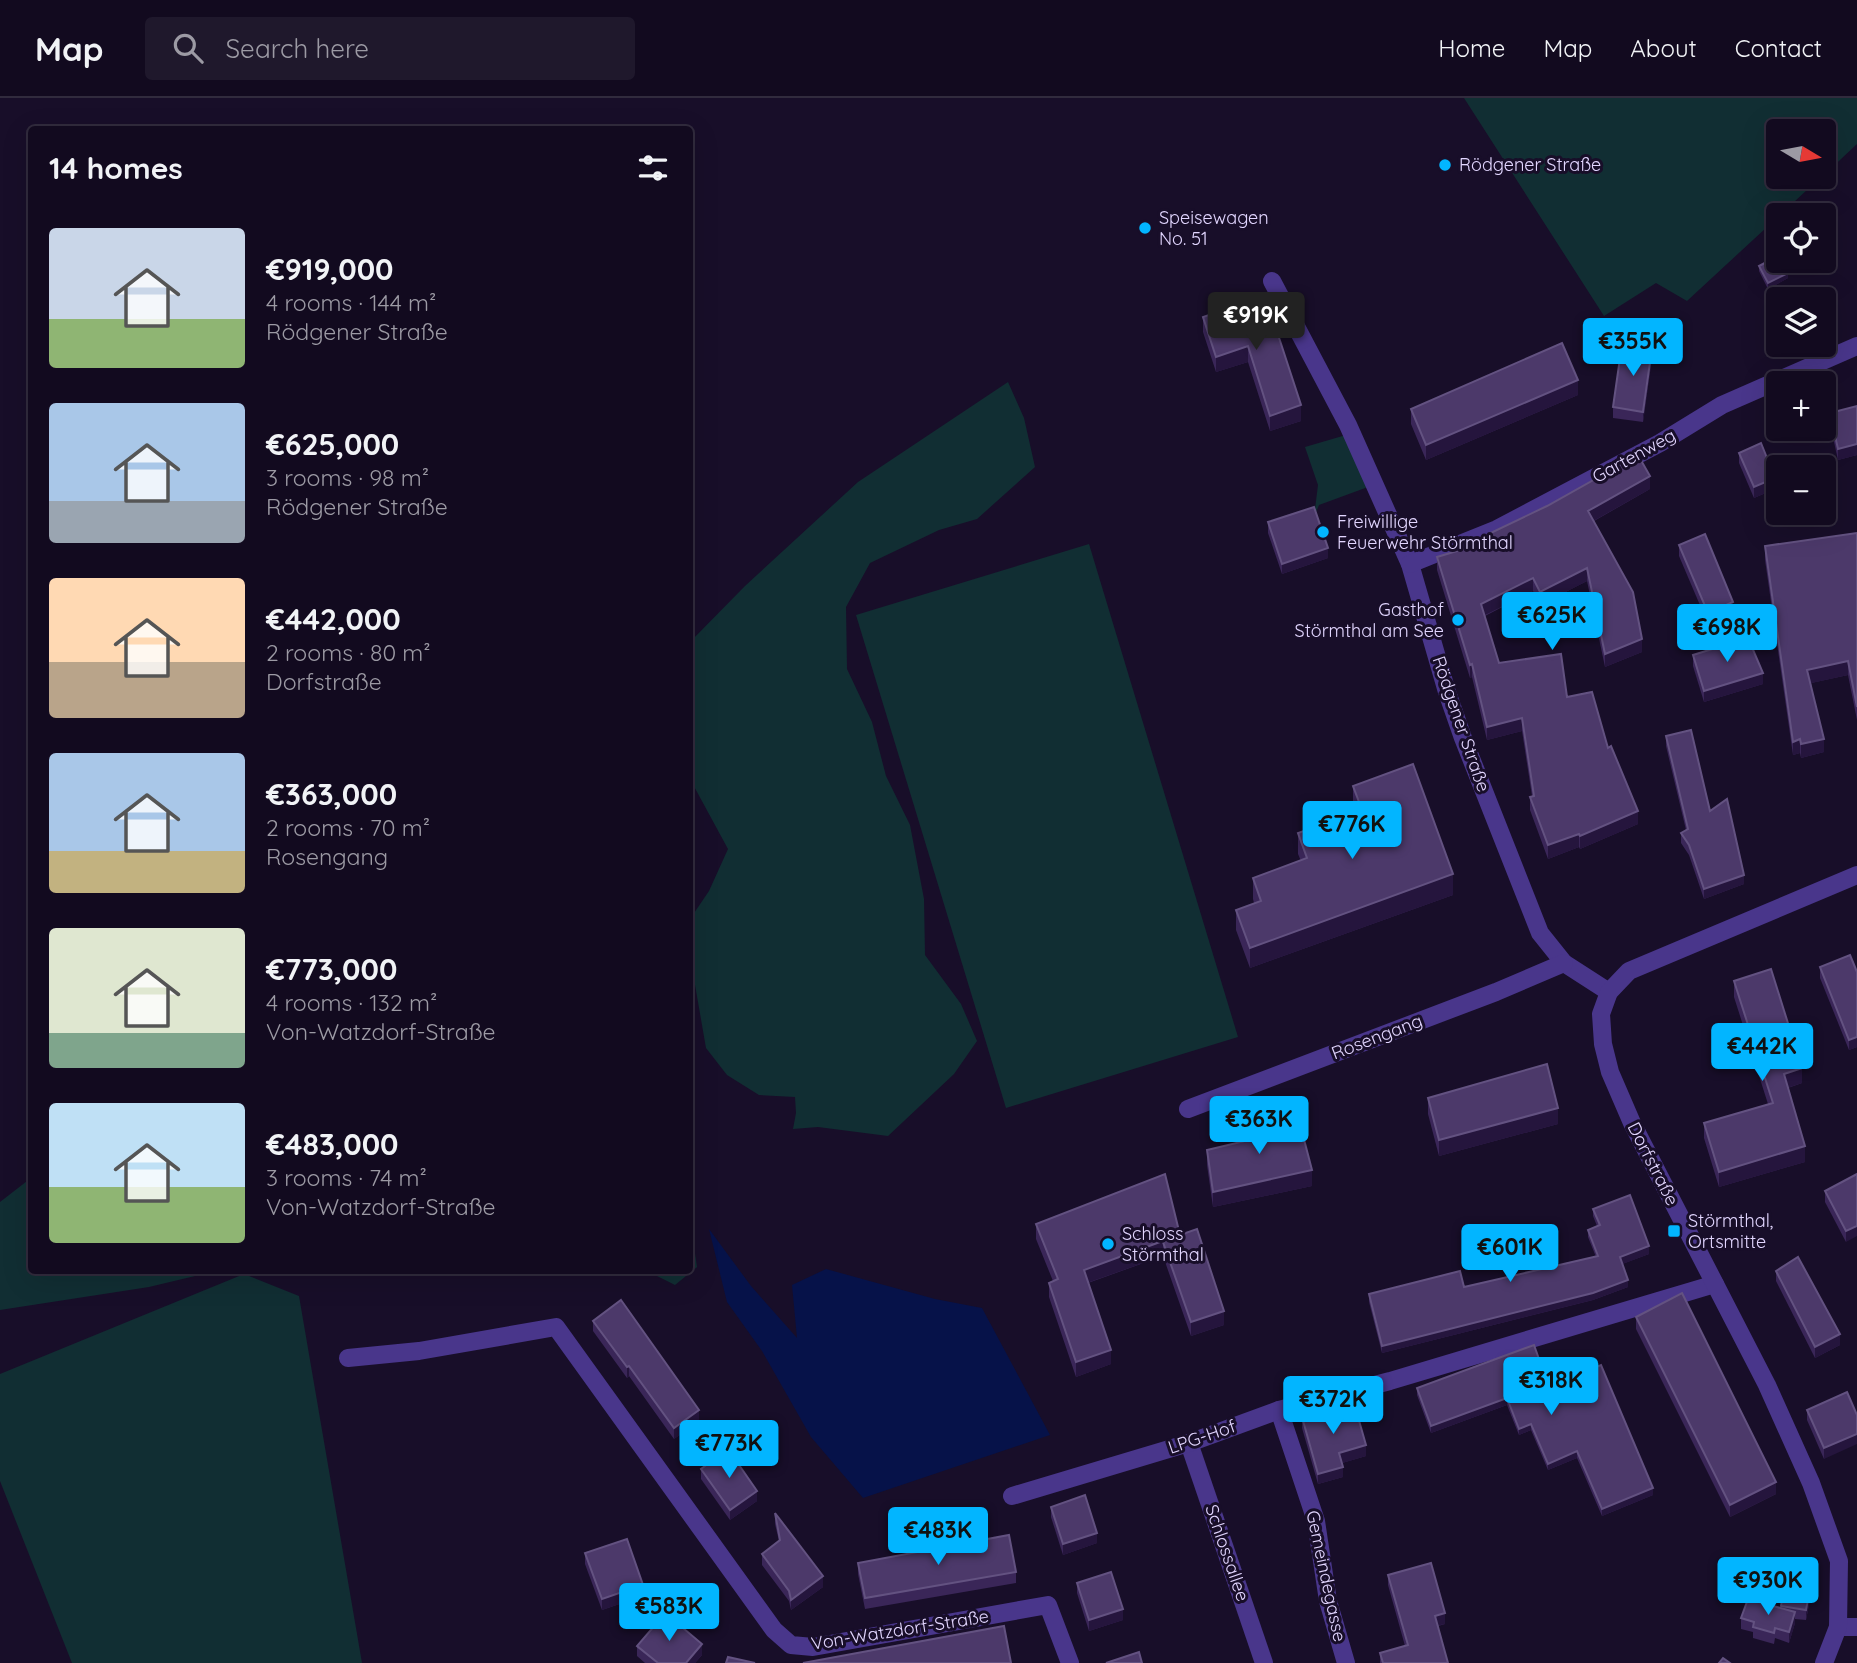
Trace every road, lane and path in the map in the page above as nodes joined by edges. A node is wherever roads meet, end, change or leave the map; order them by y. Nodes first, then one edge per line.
1 (1272, 281) dead end
2 (1857, 346) edge
3 (1410, 564) junction
4 (1857, 875) edge
5 (1564, 963) junction
6 (1609, 992) junction
7 (1188, 1109) dead end
8 (1715, 1284) junction
9 (348, 1358) dead end
10 (1279, 1410) junction
11 (1189, 1443) junction
12 (1012, 1496) dead end
13 (1838, 1627) junction
14 (1857, 1627) edge
15 (1070, 1663) edge
16 (1265, 1663) edge
17 (1346, 1663) edge
18 (1824, 1663) edge

1 - 3 street, Rödgener Straße
2 - 3 street, Gartenweg
3 - 5 street, Rödgener Straße
4 - 6 street
5 - 6 street, Rödgener Straße
5 - 7 street, Rosengang
6 - 8 street, Dorfstraße
8 - 10 street, LPG-Hof
8 - 13 street, Dorfstraße
9 - 15 street, Von-Watzdorf-Straße
10 - 11 street, LPG-Hof
10 - 17 street, Gemeindegasse
11 - 12 street, LPG-Hof
11 - 16 street, Schlossallee
13 - 14 street
13 - 18 street, Dorfstraße

